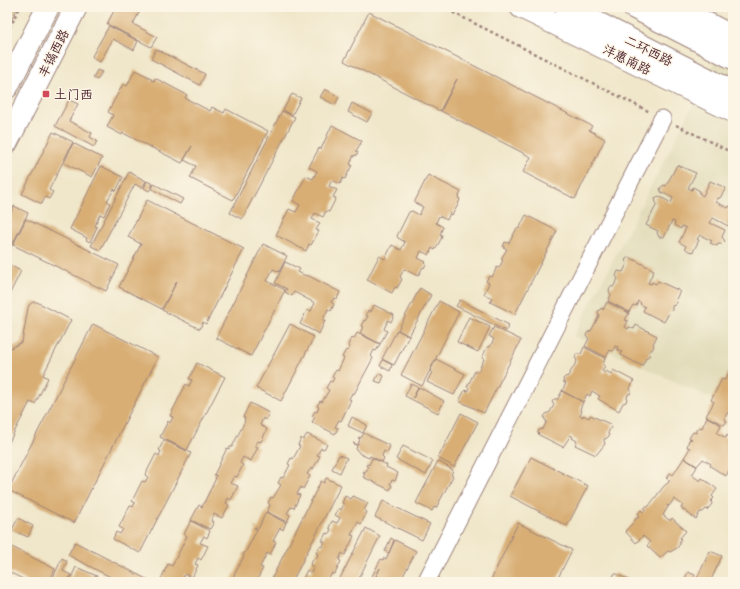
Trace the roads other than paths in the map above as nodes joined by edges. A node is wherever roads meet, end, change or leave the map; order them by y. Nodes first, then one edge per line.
1 (48, 7) edge
2 (76, 7) edge
3 (521, 7) edge
4 (566, 7) edge
5 (634, 7) edge
6 (675, 7) edge
7 (733, 36) edge
8 (733, 58) edge
9 (7, 87) edge
10 (733, 92) edge
11 (733, 111) edge
12 (662, 119) road end
13 (7, 142) edge
14 (426, 582) edge

1 - 9 main road, 丰镐西路
2 - 13 main road, 丰镐西路
3 - 11 main road, 沣惠南路
4 - 10 main road, 二环西路
5 - 8 main road
6 - 7 main road
12 - 14 street

